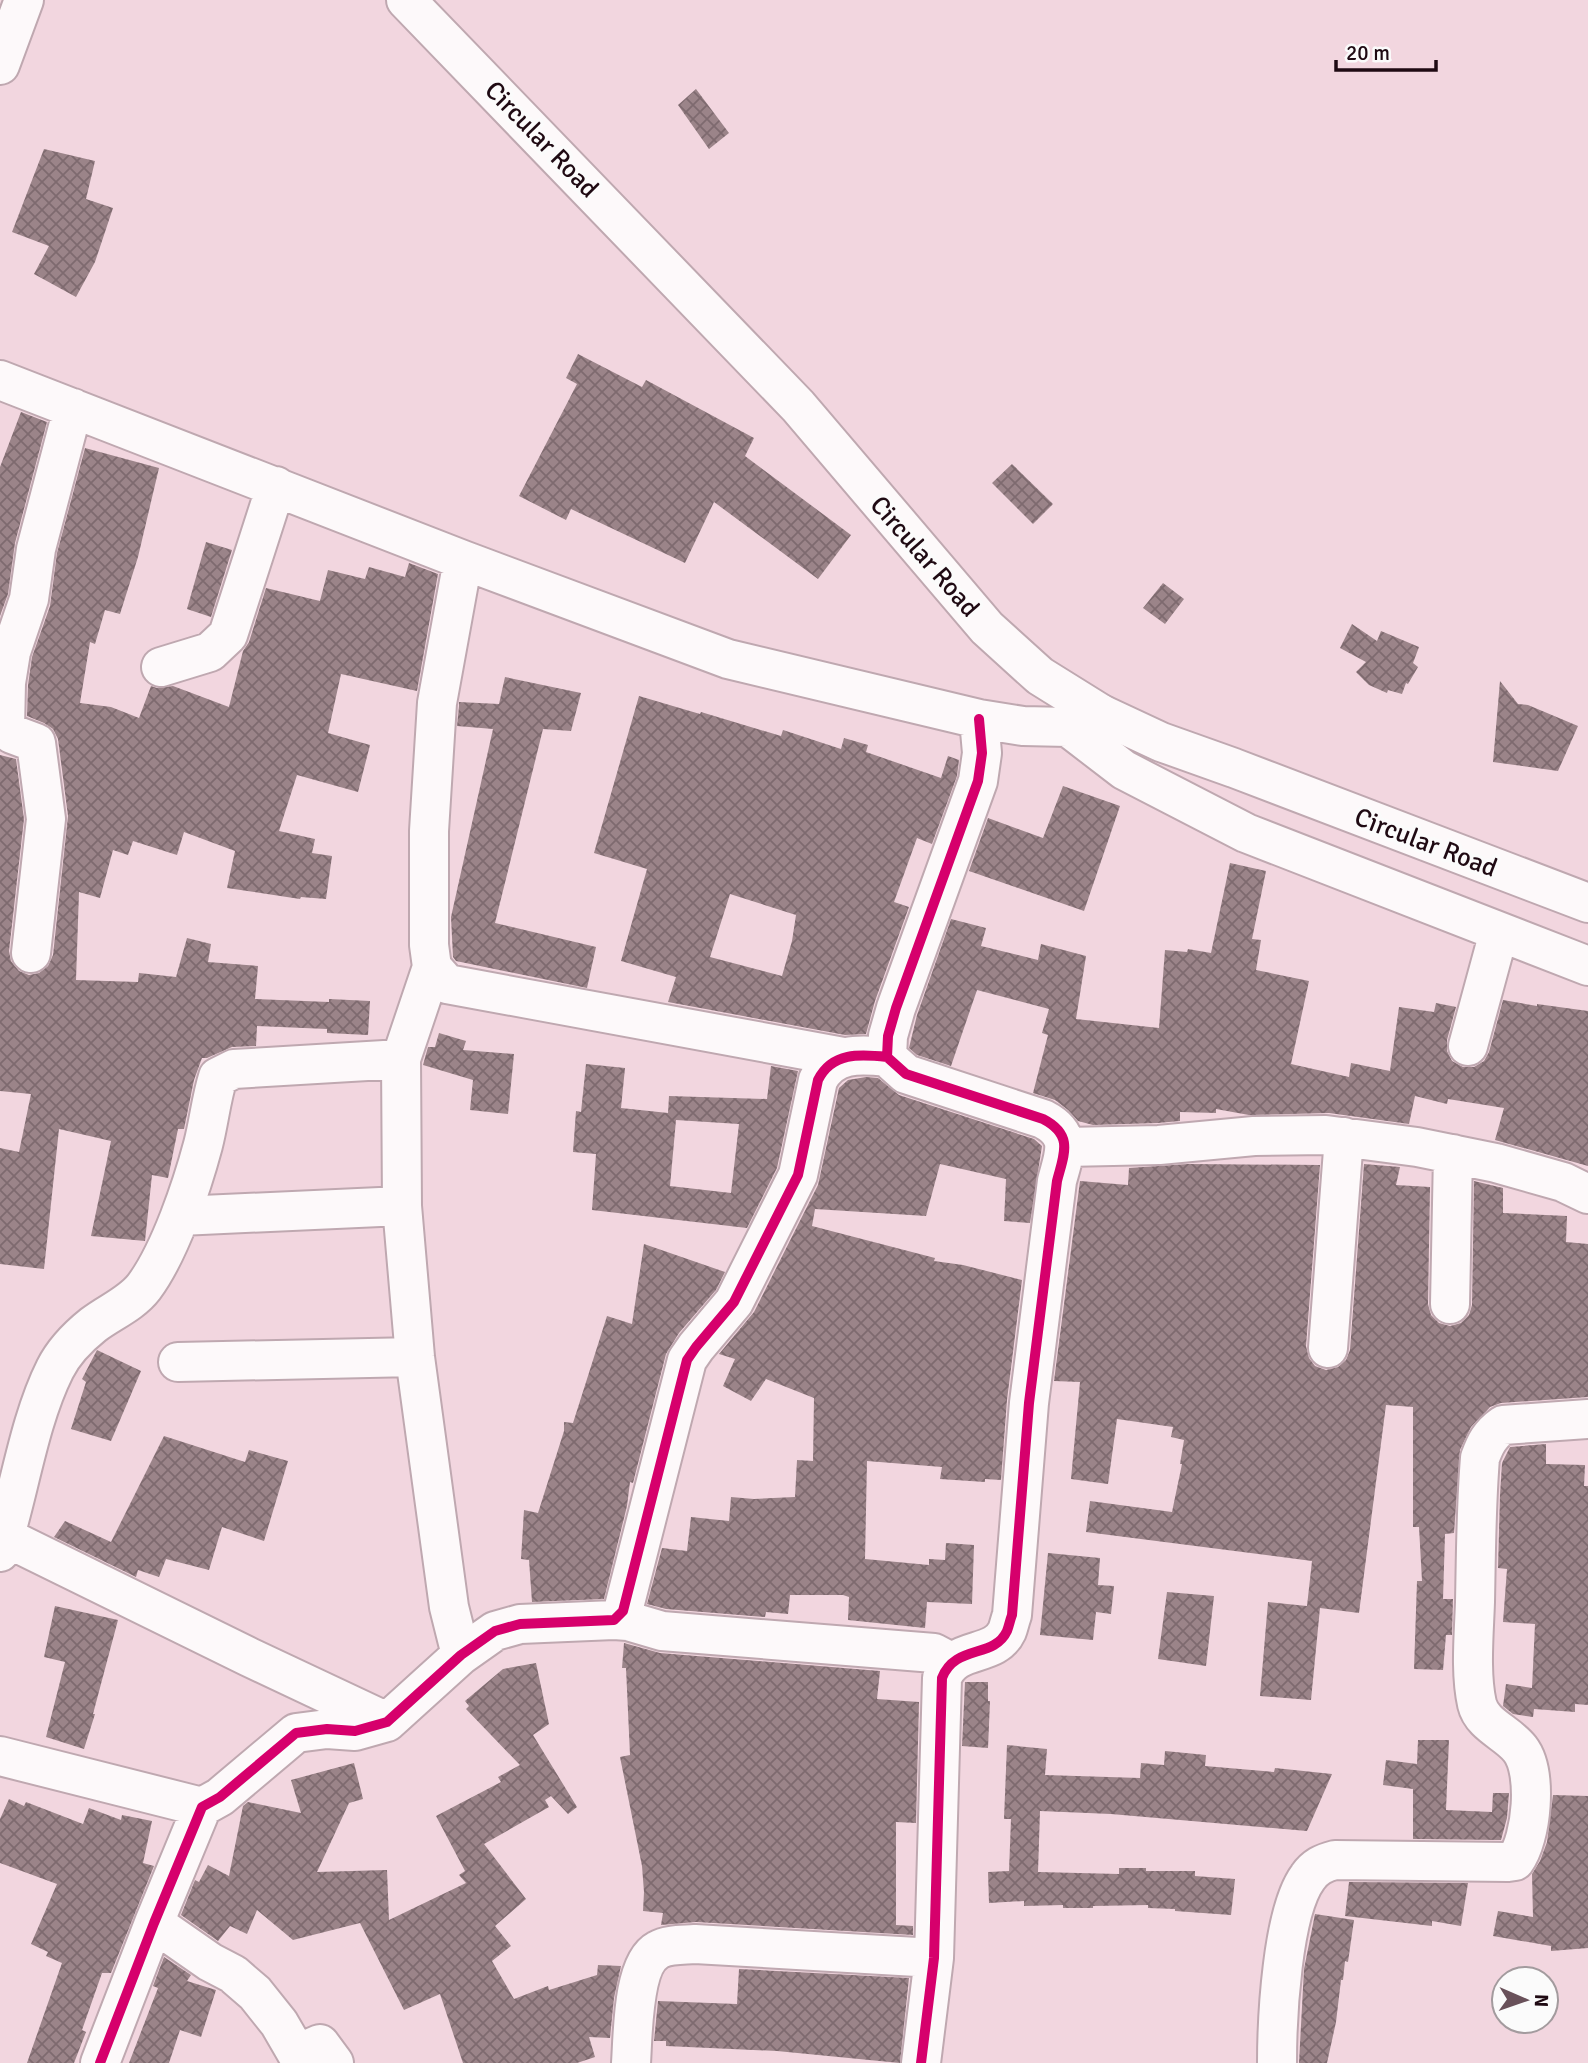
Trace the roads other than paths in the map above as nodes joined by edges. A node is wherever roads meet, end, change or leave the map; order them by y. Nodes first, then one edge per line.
1 (24, 0) edge
2 (406, 0) edge
3 (0, 65) edge
4 (0, 380) edge
5 (73, 408) junction
6 (276, 486) junction
7 (463, 560) junction
8 (161, 667) dead end
9 (979, 719) junction
10 (1085, 721) junction
11 (1588, 903) edge
12 (1499, 932) junction
13 (31, 953) dead end
14 (1588, 966) edge
15 (432, 967) junction
16 (1468, 1046) dead end
17 (843, 1057) junction
18 (887, 1057) junction
19 (401, 1059) junction
20 (1344, 1137) junction
21 (1066, 1147) junction
22 (1453, 1154) junction
23 (1588, 1194) edge
24 (402, 1206) junction
25 (180, 1216) junction
26 (1450, 1304) dead end
27 (1328, 1348) dead end
28 (415, 1357) junction
29 (177, 1362) dead end
30 (1588, 1419) edge
31 (2, 1545) edge
32 (614, 1620) junction
33 (460, 1655) junction
34 (951, 1661) junction
35 (387, 1721) junction
36 (0, 1756) edge
37 (202, 1807) junction
38 (153, 1923) junction
39 (934, 1958) junction
40 (100, 2063) edge
41 (334, 2063) edge
42 (631, 2063) edge
43 (921, 2063) edge
44 (1277, 2063) edge

1 - 3 street
2 - 10 street, Circular Road
4 - 5 street
5 - 6 street
5 - 13 street
6 - 7 street
6 - 8 street
7 - 9 street
7 - 15 street
9 - 10 street
9 - 18 street
10 - 11 street, Circular Road
10 - 12 street
12 - 14 street
12 - 16 street
15 - 17 street
15 - 19 street
17 - 18 street
17 - 32 street
18 - 21 street
19 - 24 street
19 - 25 street
20 - 21 street
20 - 22 street
20 - 27 street
21 - 34 street
22 - 23 street
22 - 26 street
24 - 25 street
24 - 28 street
25 - 31 street
28 - 29 street
28 - 33 street
30 - 44 street
31 - 35 street
32 - 33 street
32 - 34 street
33 - 35 street
34 - 39 street
35 - 37 street
36 - 37 street
37 - 38 street
38 - 40 street
38 - 41 street
39 - 42 street
39 - 43 street

